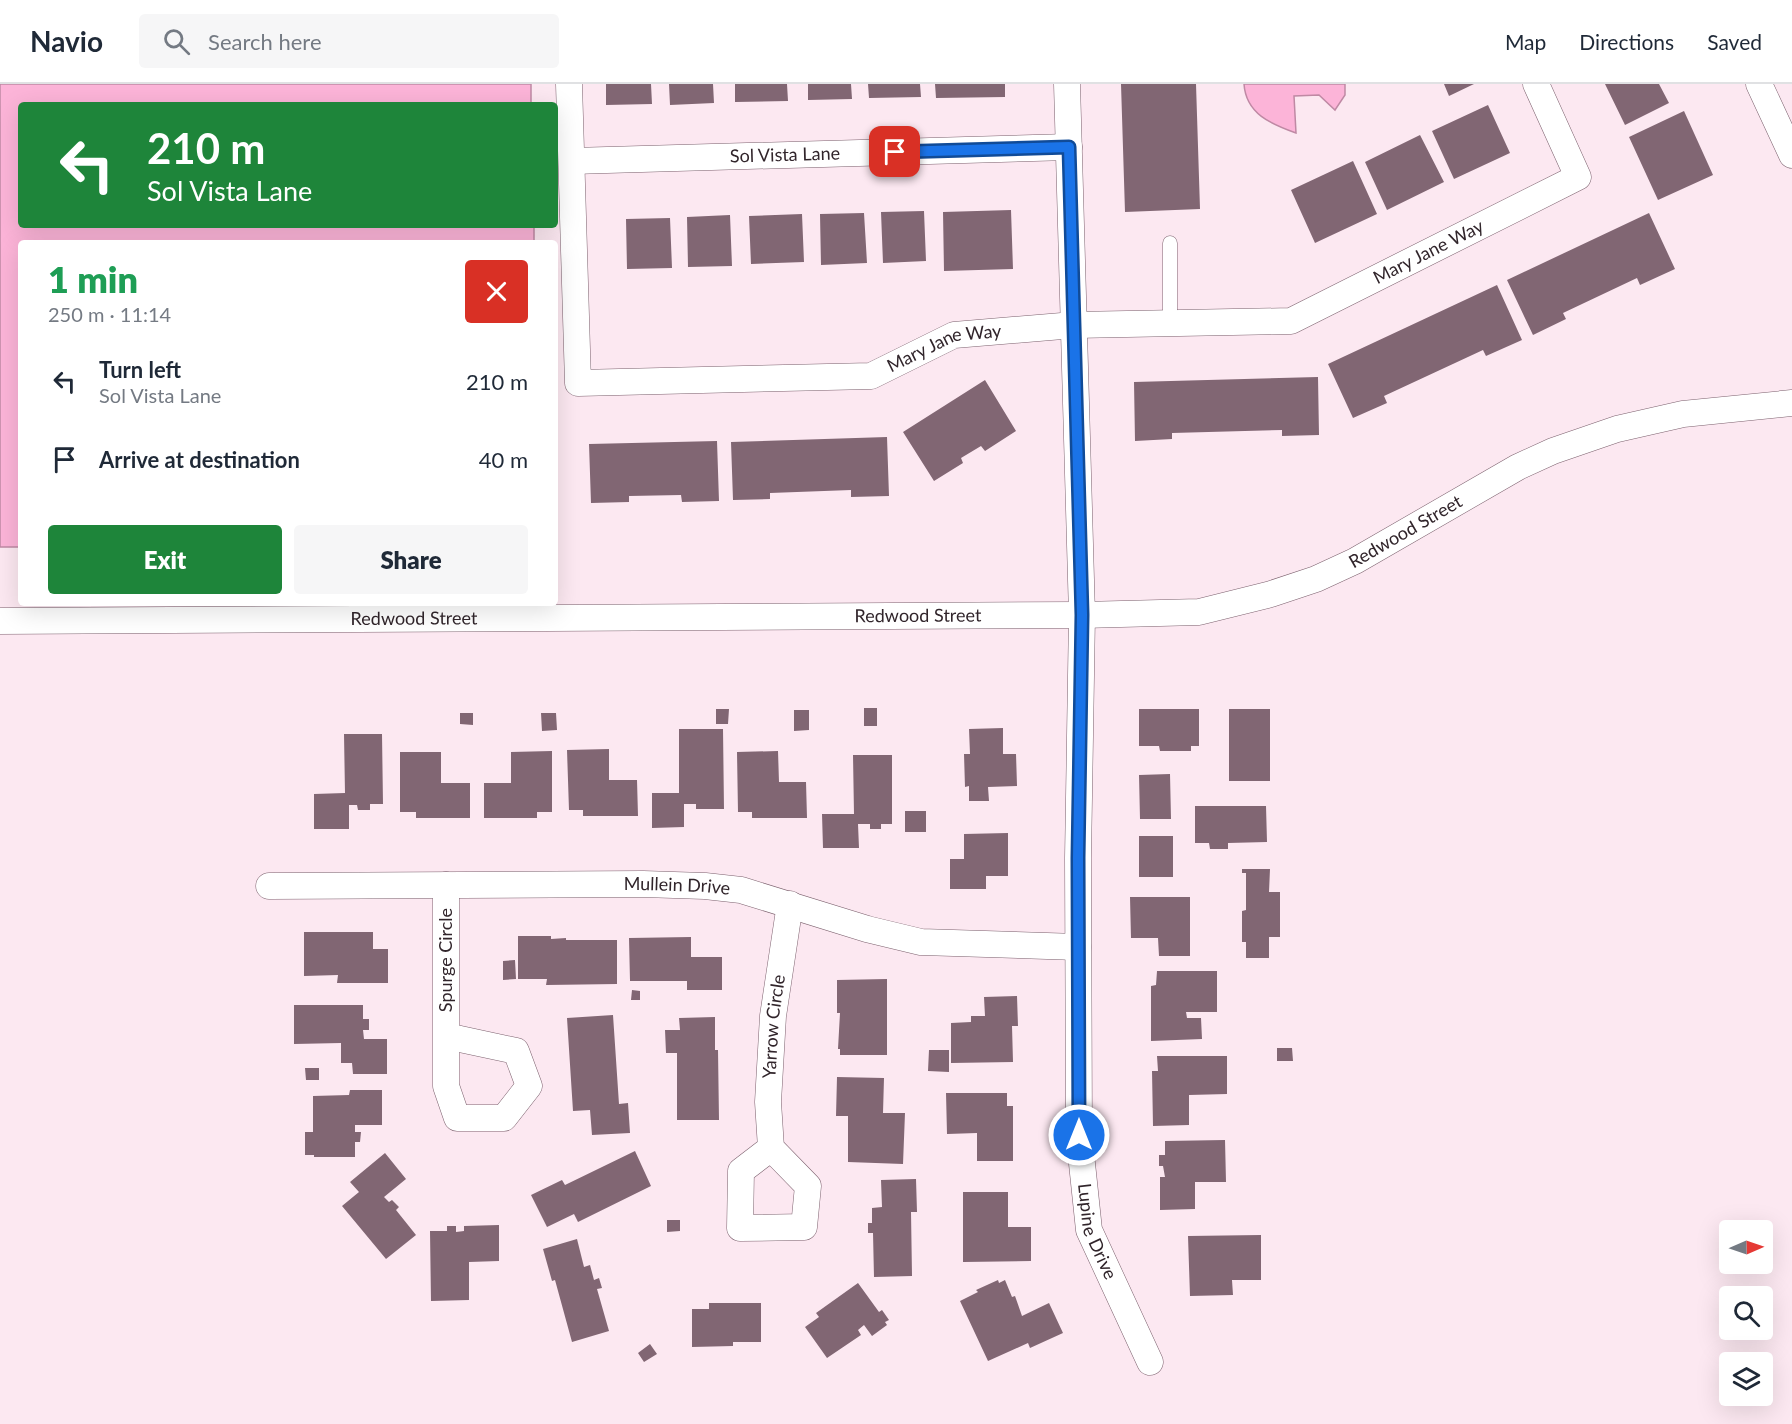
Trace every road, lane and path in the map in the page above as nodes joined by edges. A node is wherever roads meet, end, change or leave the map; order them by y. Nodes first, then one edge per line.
1 (570, 84) edge
2 (1067, 84) edge
3 (1536, 84) edge
4 (1759, 84) edge
5 (1069, 147) junction
6 (1792, 155) edge
7 (572, 161) junction
8 (1170, 243) dead end
9 (1170, 322) junction
10 (1074, 325) junction
11 (1792, 403) edge
12 (1082, 615) junction
13 (0, 621) edge
14 (446, 885) junction
15 (269, 886) dead end
16 (790, 904) junction
17 (1078, 947) junction
18 (446, 1036) dead end
19 (771, 1148) dead end
20 (1149, 1362) dead end

1 - 7 street, Mary Jane Way
2 - 5 street, Lupine Drive
3 - 9 street, Mary Jane Way
4 - 6 street
5 - 7 street, Sol Vista Lane
5 - 10 street, Lupine Drive
7 - 10 street, Mary Jane Way
8 - 9 lane
9 - 10 street, Mary Jane Way
10 - 12 street, Lupine Drive
11 - 12 street, Redwood Street
12 - 13 street, Redwood Street
12 - 17 street, Lupine Drive
14 - 15 street, Mullein Drive
14 - 16 street, Mullein Drive
14 - 18 street, Spurge Circle
16 - 17 street, Mullein Drive
16 - 19 street, Yarrow Circle
17 - 20 street, Lupine Drive

